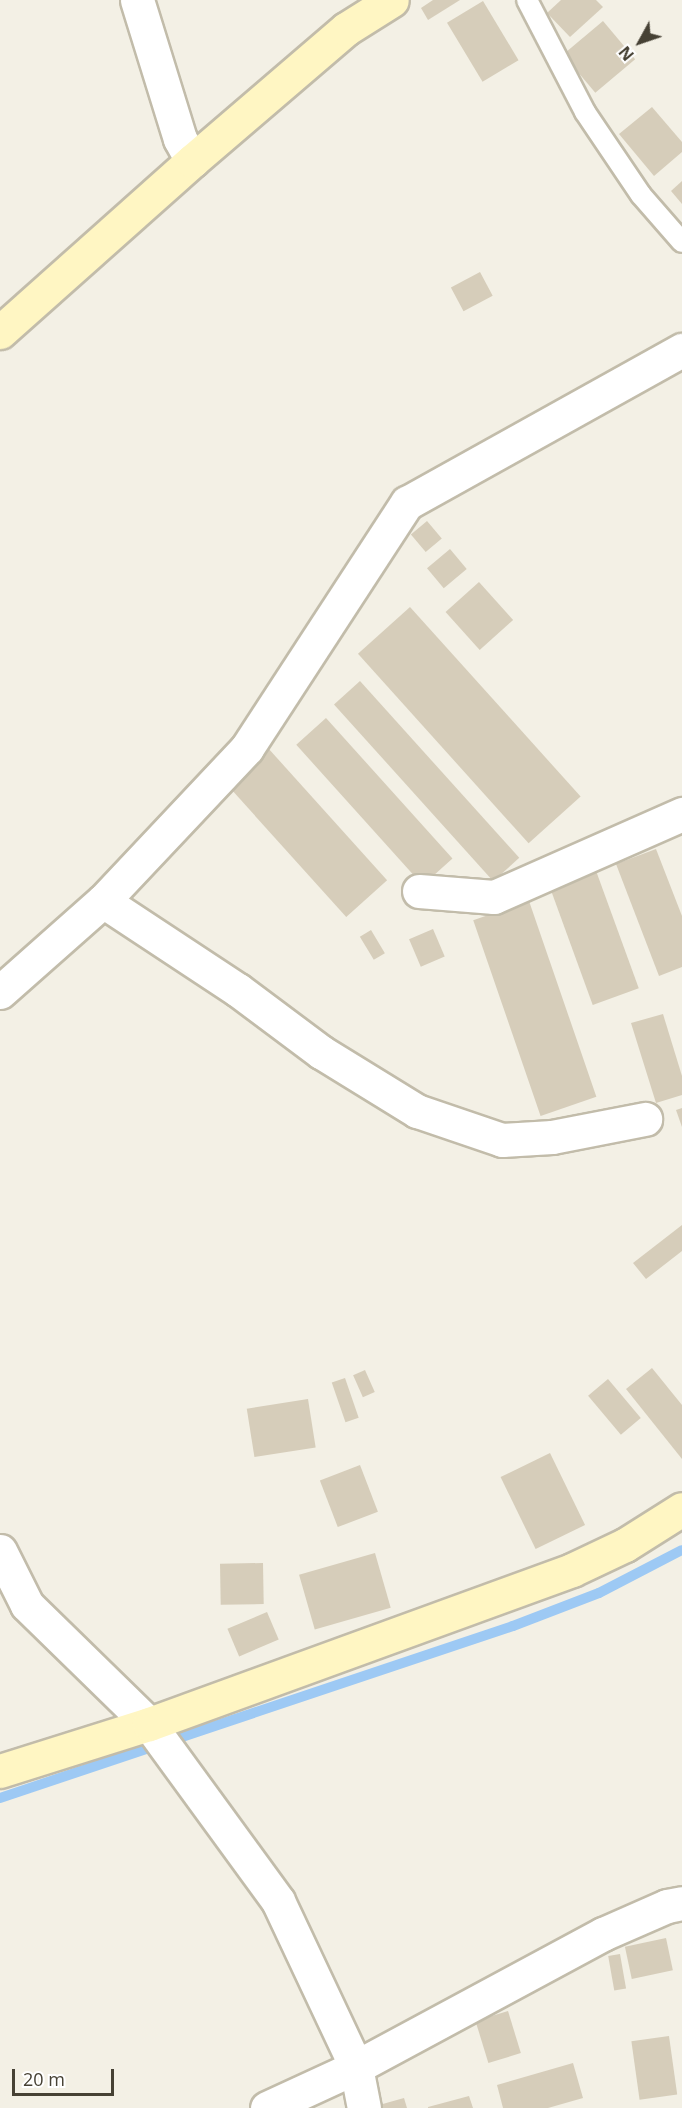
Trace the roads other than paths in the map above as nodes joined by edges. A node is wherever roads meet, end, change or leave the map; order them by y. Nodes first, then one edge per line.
1 (137, 0) edge
2 (392, 0) edge
3 (527, 0) edge
4 (192, 161) junction
5 (682, 242) edge
6 (0, 332) edge
7 (682, 350) edge
8 (682, 814) edge
9 (419, 891) dead end
10 (103, 901) junction
11 (0, 992) edge
12 (645, 1119) dead end
13 (682, 1509) edge
14 (0, 1551) edge
15 (149, 1724) junction
16 (0, 1771) edge
17 (682, 1903) edge
18 (356, 2067) junction
19 (267, 2108) edge
20 (364, 2108) edge

1 - 4 street
2 - 4 street
3 - 5 lane
4 - 6 street
7 - 10 street
8 - 9 street
10 - 11 street
10 - 12 street
13 - 15 street
14 - 15 street
15 - 16 street
15 - 18 street
17 - 18 street
18 - 19 street
18 - 20 street

